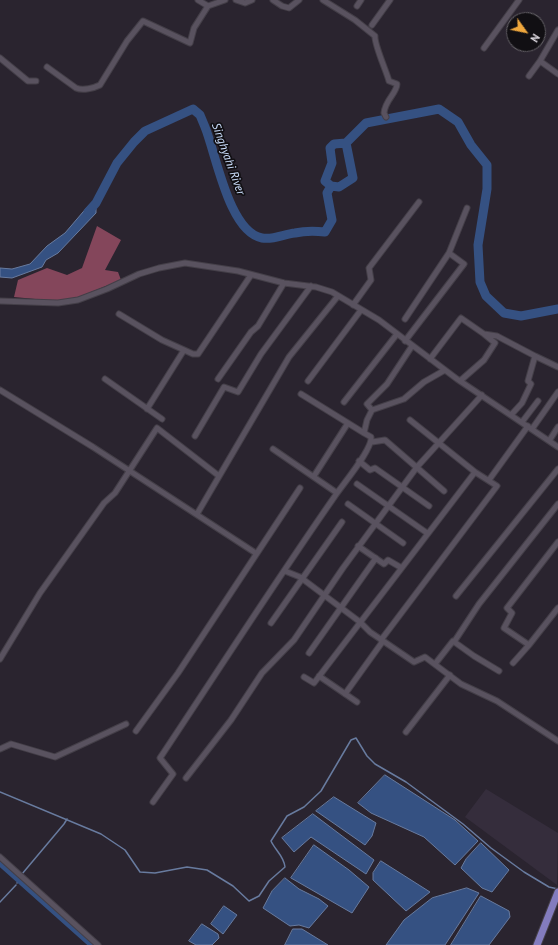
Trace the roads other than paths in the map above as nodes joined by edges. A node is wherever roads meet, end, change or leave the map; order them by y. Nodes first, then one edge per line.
1 (198, 0) edge
2 (225, 0) edge
3 (236, 0) edge
4 (252, 0) edge
5 (273, 0) edge
6 (299, 0) edge
7 (323, 0) edge
8 (361, 0) edge
9 (390, 0) edge
10 (519, 0) edge
11 (208, 6) junction
12 (357, 6) dead end
13 (372, 25) dead end
14 (558, 30) edge
15 (484, 48) dead end
16 (0, 58) edge
17 (540, 61) junction
18 (47, 67) dead end
19 (558, 74) edge
20 (529, 76) dead end
21 (36, 81) dead end
22 (386, 117) dead end
23 (419, 202) dead end
24 (467, 208) dead end
25 (449, 254) junction
26 (251, 275) junction
27 (284, 283) junction
28 (311, 286) junction
29 (338, 296) junction
30 (0, 301) edge
31 (353, 305) junction
32 (361, 310) junction
33 (119, 314) dead end
34 (405, 319) dead end
35 (397, 334) junction
36 (484, 334) junction
37 (405, 341) junction
38 (412, 346) junction
39 (184, 350) junction
40 (535, 356) junction
41 (430, 359) junction
42 (558, 367) edge
43 (445, 370) junction
44 (105, 378) dead end
45 (218, 379) dead end
46 (308, 381) dead end
47 (460, 381) junction
48 (0, 390) edge
49 (558, 392) edge
50 (301, 394) dead end
51 (482, 396) junction
52 (538, 401) dead end
53 (344, 402) dead end
54 (147, 408) junction
55 (372, 410) junction
56 (512, 415) junction
57 (162, 419) dead end
58 (410, 420) dead end
59 (522, 422) junction
60 (348, 423) junction
61 (558, 427) edge
62 (530, 428) junction
63 (364, 432) junction
64 (195, 436) dead end
65 (549, 441) junction
66 (372, 442) junction
67 (439, 443) junction
68 (558, 447) edge
69 (273, 449) dead end
70 (359, 461) junction
71 (417, 467) junction
72 (558, 469) edge
73 (130, 470) junction
74 (475, 472) junction
75 (219, 476) junction
76 (314, 476) junction
77 (489, 480) junction
78 (357, 484) dead end
79 (403, 486) junction
80 (300, 488) dead end
81 (444, 491) dead end
82 (337, 493) junction
83 (348, 504) dead end
84 (558, 504) edge
85 (389, 505) junction
86 (429, 506) dead end
87 (197, 514) junction
88 (342, 522) dead end
89 (375, 523) junction
90 (427, 533) junction
91 (558, 542) edge
92 (403, 543) dead end
93 (358, 546) junction
94 (254, 552) dead end
95 (376, 558) junction
96 (400, 567) junction
97 (285, 571) junction
98 (302, 579) junction
99 (323, 595) junction
100 (456, 596) dead end
101 (340, 607) junction
102 (558, 608) edge
103 (360, 622) junction
104 (271, 623) dead end
105 (382, 641) junction
106 (454, 642) junction
107 (529, 645) junction
108 (308, 653) dead end
109 (0, 659) edge
110 (512, 663) dead end
111 (435, 664) junction
112 (499, 671) dead end
113 (450, 675) junction
114 (319, 676) junction
115 (304, 677) dead end
116 (345, 694) junction
117 (357, 702) dead end
118 (126, 724) dead end
119 (136, 731) dead end
120 (406, 732) dead end
121 (558, 741) edge
122 (0, 749) edge
123 (186, 778) dead end
124 (153, 802) dead end
125 (0, 857) edge
126 (558, 892) edge
127 (98, 945) edge
128 (537, 945) edge

1 - 11 street
2 - 11 street
3 - 4 street
5 - 6 street
7 - 22 street
8 - 12 street
9 - 13 street
10 - 15 street
11 - 18 street
14 - 17 street
16 - 21 street
17 - 19 street
17 - 20 street
23 - 31 street
24 - 25 street
25 - 34 street
25 - 37 street
26 - 27 street
26 - 30 street
26 - 39 street
27 - 28 street
27 - 45 street
28 - 29 street
28 - 64 street
29 - 31 street
29 - 75 street
31 - 32 street
32 - 35 street
32 - 46 street
33 - 39 street
35 - 37 street
35 - 53 street
36 - 40 street
36 - 41 street
36 - 47 street
37 - 38 street
38 - 41 street
38 - 55 street
39 - 54 street
40 - 42 street
40 - 56 street
41 - 43 street
43 - 47 street
43 - 55 street
44 - 54 street
47 - 51 street
48 - 73 street
49 - 62 street
50 - 60 street
51 - 56 street
51 - 67 street
52 - 59 street
54 - 57 street
55 - 63 street
56 - 59 street
58 - 67 street
59 - 62 street
60 - 63 street
60 - 76 street
61 - 65 street
62 - 65 street
62 - 77 street
63 - 66 street
65 - 68 street
66 - 70 street
66 - 71 street
67 - 71 street
67 - 74 street
69 - 76 street
70 - 79 street
70 - 82 street
71 - 79 street
71 - 81 street
72 - 100 street
73 - 75 street
73 - 87 street
73 - 109 street
74 - 77 street
74 - 90 street
75 - 87 street
76 - 82 street
77 - 105 street
78 - 85 street
79 - 85 street
79 - 86 street
80 - 119 street
82 - 97 street
83 - 89 street
84 - 106 street
85 - 89 street
85 - 90 street
87 - 94 street
88 - 98 street
89 - 92 street
89 - 93 street
90 - 96 street
91 - 107 street
93 - 95 street
93 - 99 street
95 - 96 street
95 - 101 street
96 - 103 street
97 - 98 street
97 - 124 street
98 - 99 street
98 - 104 street
99 - 101 street
99 - 123 street
101 - 103 street
101 - 108 street
102 - 107 street
103 - 105 street
103 - 114 street
105 - 111 street
105 - 116 street
106 - 111 street
106 - 112 street
107 - 110 street
111 - 113 street
113 - 120 street
113 - 121 street
114 - 115 street
114 - 116 street
116 - 117 street
118 - 122 street
125 - 127 street
126 - 128 main road

